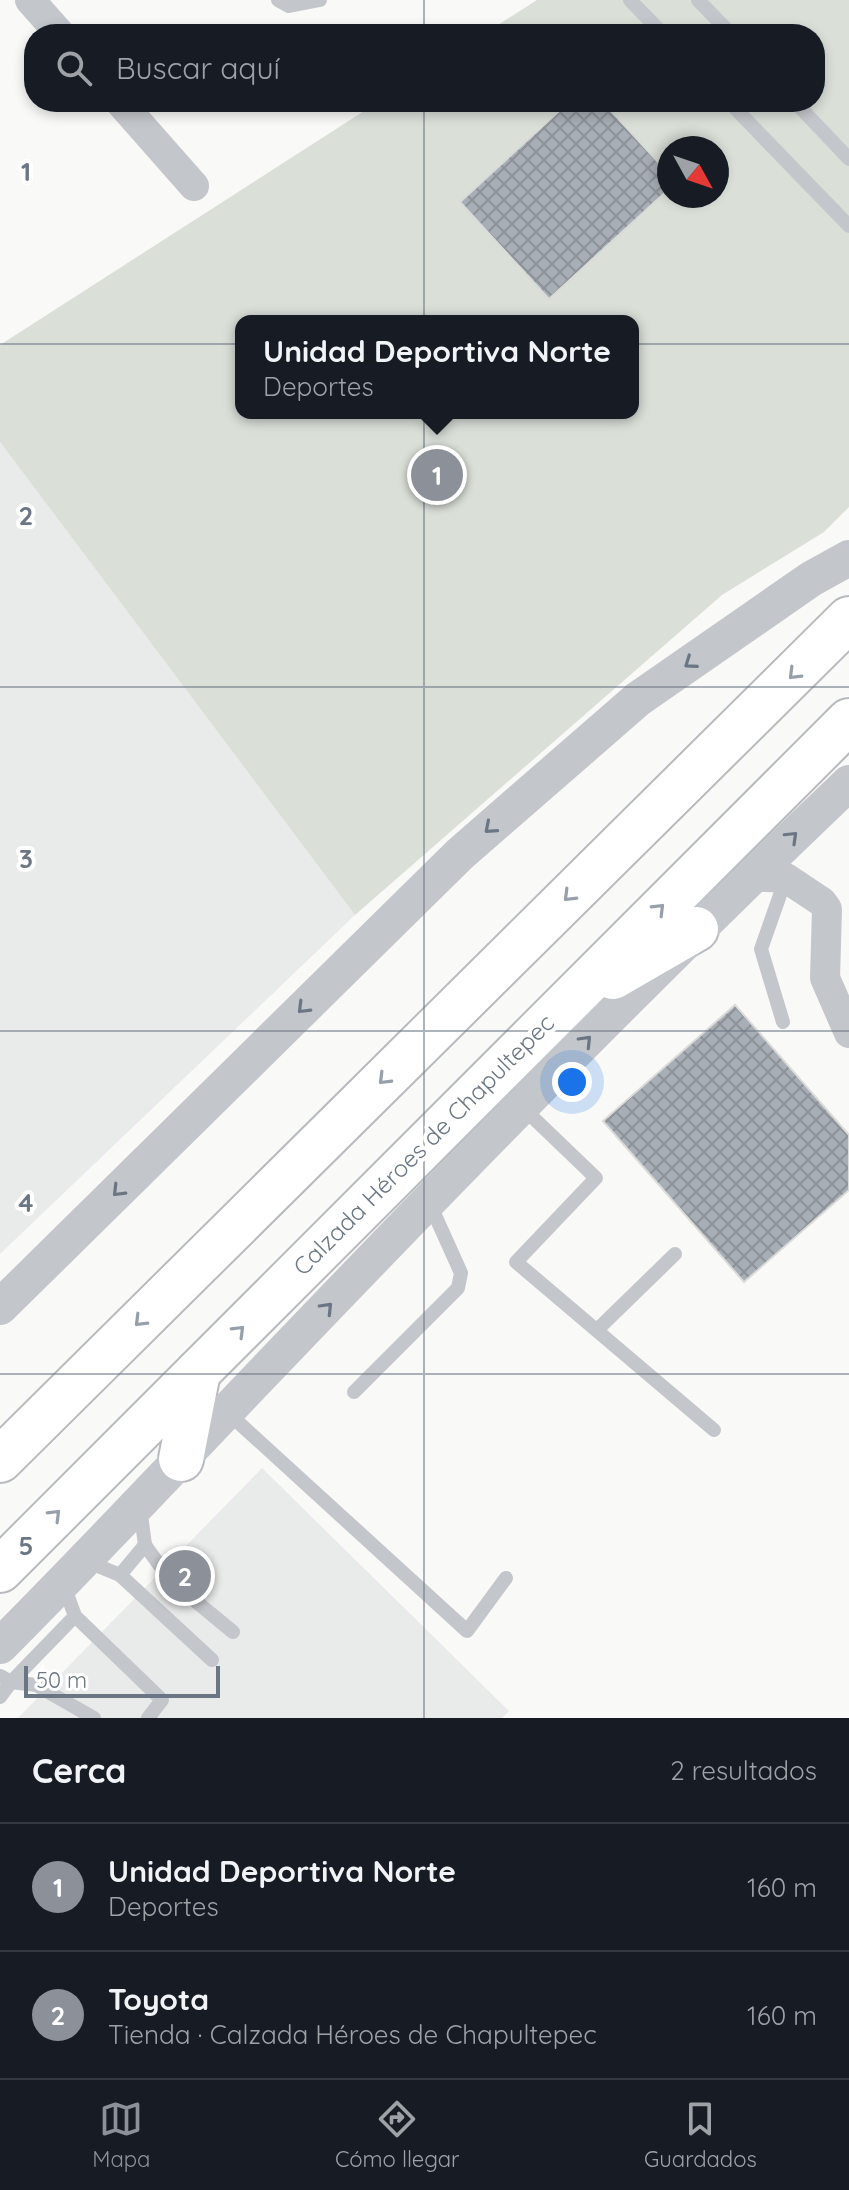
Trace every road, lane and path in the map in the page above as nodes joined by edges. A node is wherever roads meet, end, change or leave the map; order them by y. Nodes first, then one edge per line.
1 (30, 0) edge
2 (278, 0) edge
3 (320, 0) edge
4 (630, 0) edge
5 (698, 0) edge
6 (51, 24) edge
7 (653, 24) edge
8 (721, 24) edge
9 (129, 112) edge
10 (739, 112) edge
11 (804, 112) edge
12 (849, 159) edge
13 (194, 186) dead end
14 (849, 226) edge
15 (849, 558) edge
16 (849, 619) edge
17 (849, 721) edge
18 (849, 783) edge
19 (751, 876) junction
20 (786, 878) junction
21 (696, 929) junction
22 (559, 1009) junction
23 (783, 1022) dead end
24 (849, 1033) edge
25 (522, 1107) junction
26 (428, 1202) junction
27 (675, 1254) dead end
28 (0, 1307) edge
29 (597, 1330) junction
30 (198, 1372) junction
31 (354, 1392) dead end
32 (227, 1412) junction
33 (714, 1430) dead end
34 (181, 1459) junction
35 (0, 1460) edge
36 (139, 1505) junction
37 (145, 1545) junction
38 (0, 1570) edge
39 (120, 1575) junction
40 (506, 1578) dead end
41 (75, 1587) junction
42 (233, 1632) dead end
43 (0, 1646) edge
44 (212, 1660) dead end
45 (6, 1679) edge
46 (0, 1697) edge
47 (94, 1718) edge
48 (148, 1718) edge

1 - 6 street
2 - 3 lane
4 - 7 lane
5 - 8 lane
9 - 13 street
10 - 14 lane
11 - 12 lane
15 -> 28 street
16 -> 35 main road
22 -> 17 main road, Calzada Héroes de Chapultepec
19 -> 18 street
19 - 20 street
19 - 21 street
20 - 23 lane
20 - 24 street
21 - 22 main road
25 -> 21 street
30 -> 22 main road, Calzada Héroes de Chapultepec
25 - 26 street
25 - 29 lane
26 - 31 lane
32 -> 26 street
27 - 29 lane
29 - 33 lane
30 - 34 main road
38 -> 30 main road, Calzada Héroes de Chapultepec
32 - 34 street
32 - 40 lane
34 - 36 street
36 - 37 lane
36 - 41 street
37 - 39 lane
37 - 42 lane
39 - 41 lane
39 - 44 lane
41 - 43 street
41 - 45 lane
41 - 48 lane
45 - 46 lane
45 - 47 lane

